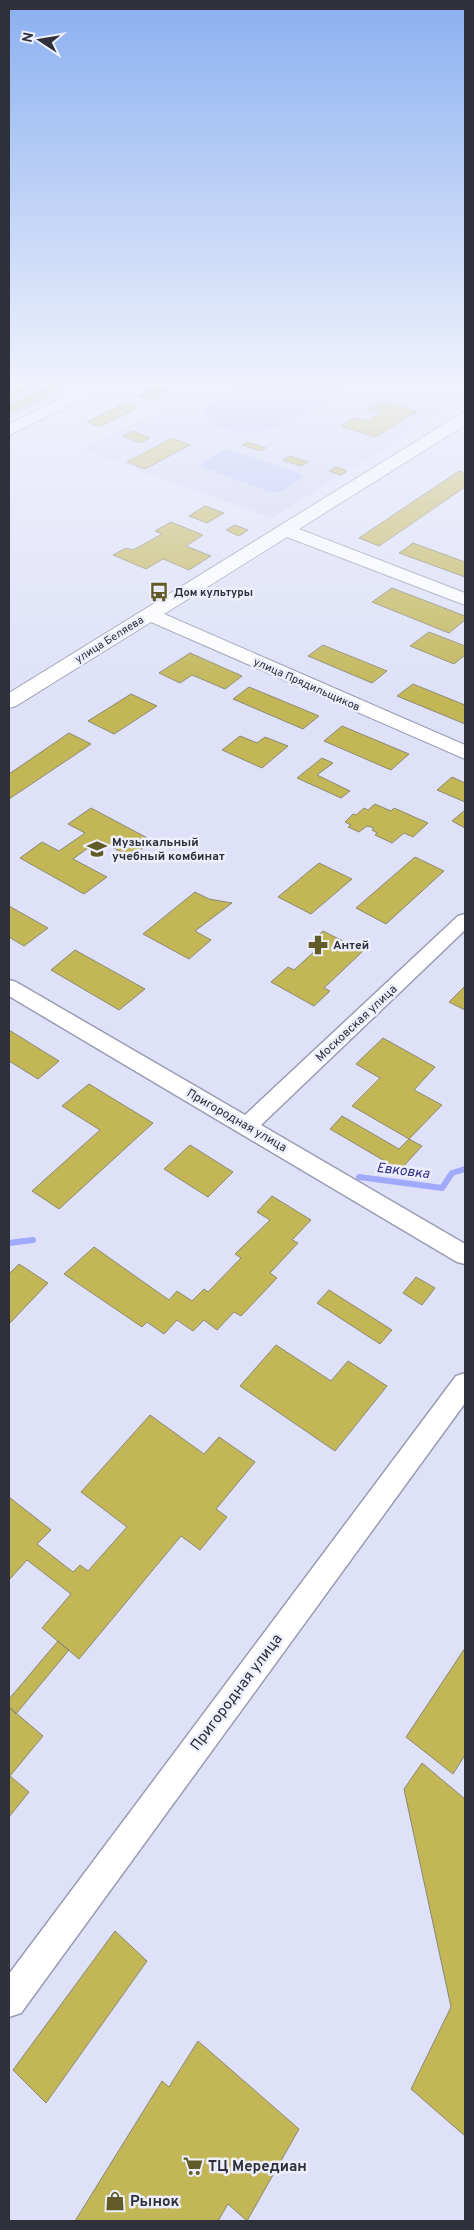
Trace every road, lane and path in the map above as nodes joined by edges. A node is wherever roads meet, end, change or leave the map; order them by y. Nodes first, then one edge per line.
1 (349, 490) edge
2 (285, 530) junction
3 (465, 599) edge
4 (148, 614) junction
5 (9, 702) edge
6 (465, 753) edge
7 (465, 920) edge
8 (9, 987) edge
9 (247, 1126) junction
10 (465, 1255) edge
11 (465, 1384) edge
12 (9, 2001) edge

1 - 2 street, улица Беляева
2 - 3 street
2 - 4 street, улица Беляева
4 - 5 street, улица Беляева
4 - 6 street, улица Прядильщиков
7 - 9 street, Московская улица
8 - 9 street, Пригородная улица
9 - 10 street, Пригородная улица
11 - 12 street, Пригородная улица

